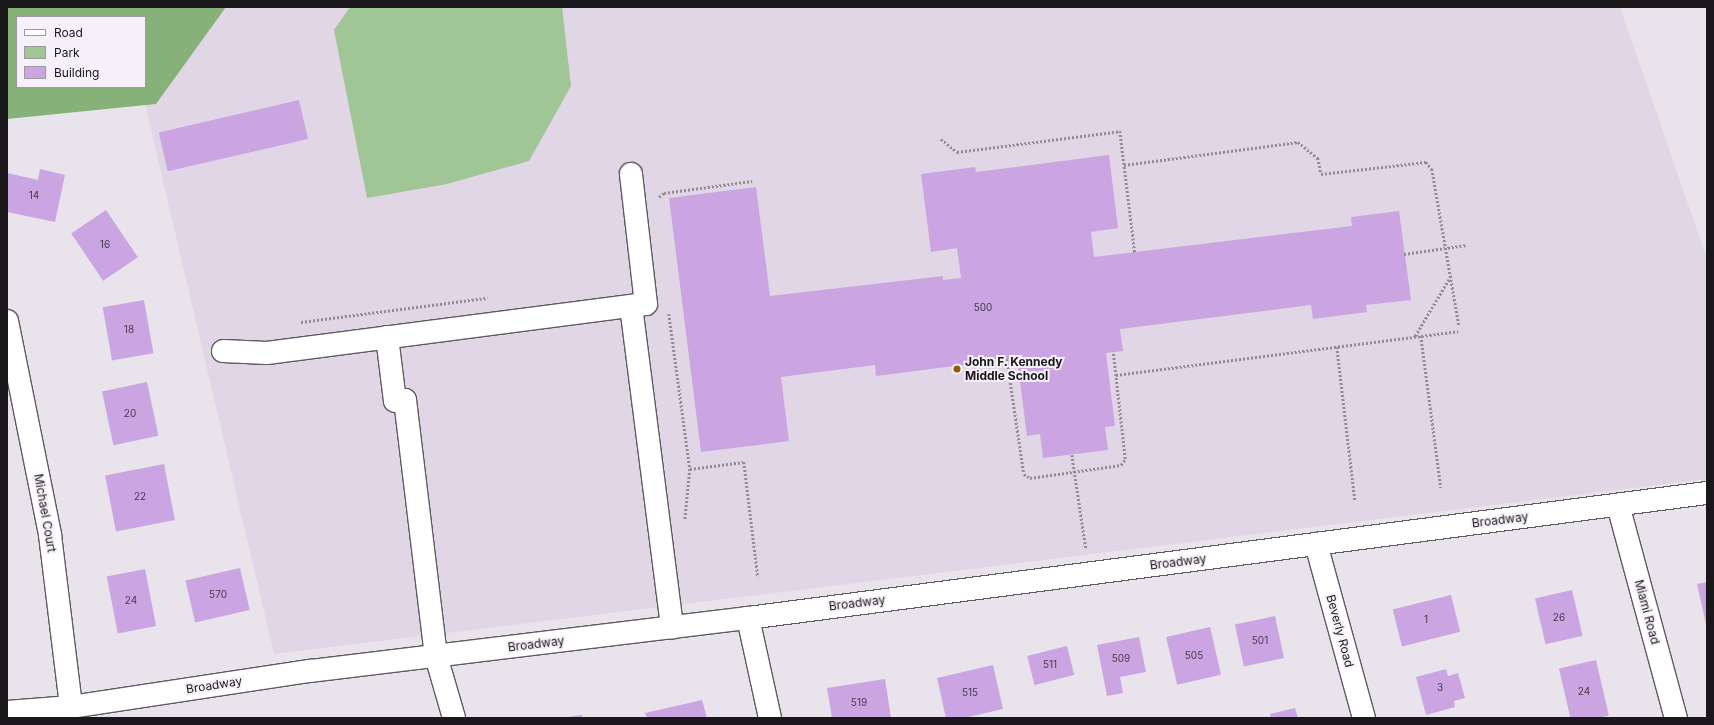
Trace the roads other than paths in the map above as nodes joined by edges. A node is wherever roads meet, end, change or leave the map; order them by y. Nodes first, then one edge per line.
1 (631, 174) dead end
2 (630, 306) junction
3 (7, 321) edge
4 (387, 337) junction
5 (223, 351) dead end
6 (1707, 493) edge
7 (1618, 505) junction
8 (1316, 544) junction
9 (748, 618) junction
10 (672, 627) junction
11 (436, 656) junction
12 (71, 707) junction
13 (7, 712) edge
14 (454, 718) edge
15 (770, 718) edge
16 (1364, 718) edge
17 (1676, 718) edge

1 - 2 main road
2 - 4 main road
2 - 10 main road
3 - 12 main road, Michael Court
4 - 5 main road
4 - 11 main road
6 - 7 main road, Broadway
7 - 8 main road, Broadway
7 - 17 main road, Miami Road
8 - 9 main road, Broadway
8 - 16 main road, Beverly Road
9 - 10 main road, Broadway
9 - 15 main road
10 - 11 main road, Broadway
11 - 12 main road, Broadway
11 - 14 main road
12 - 13 main road, Broadway

